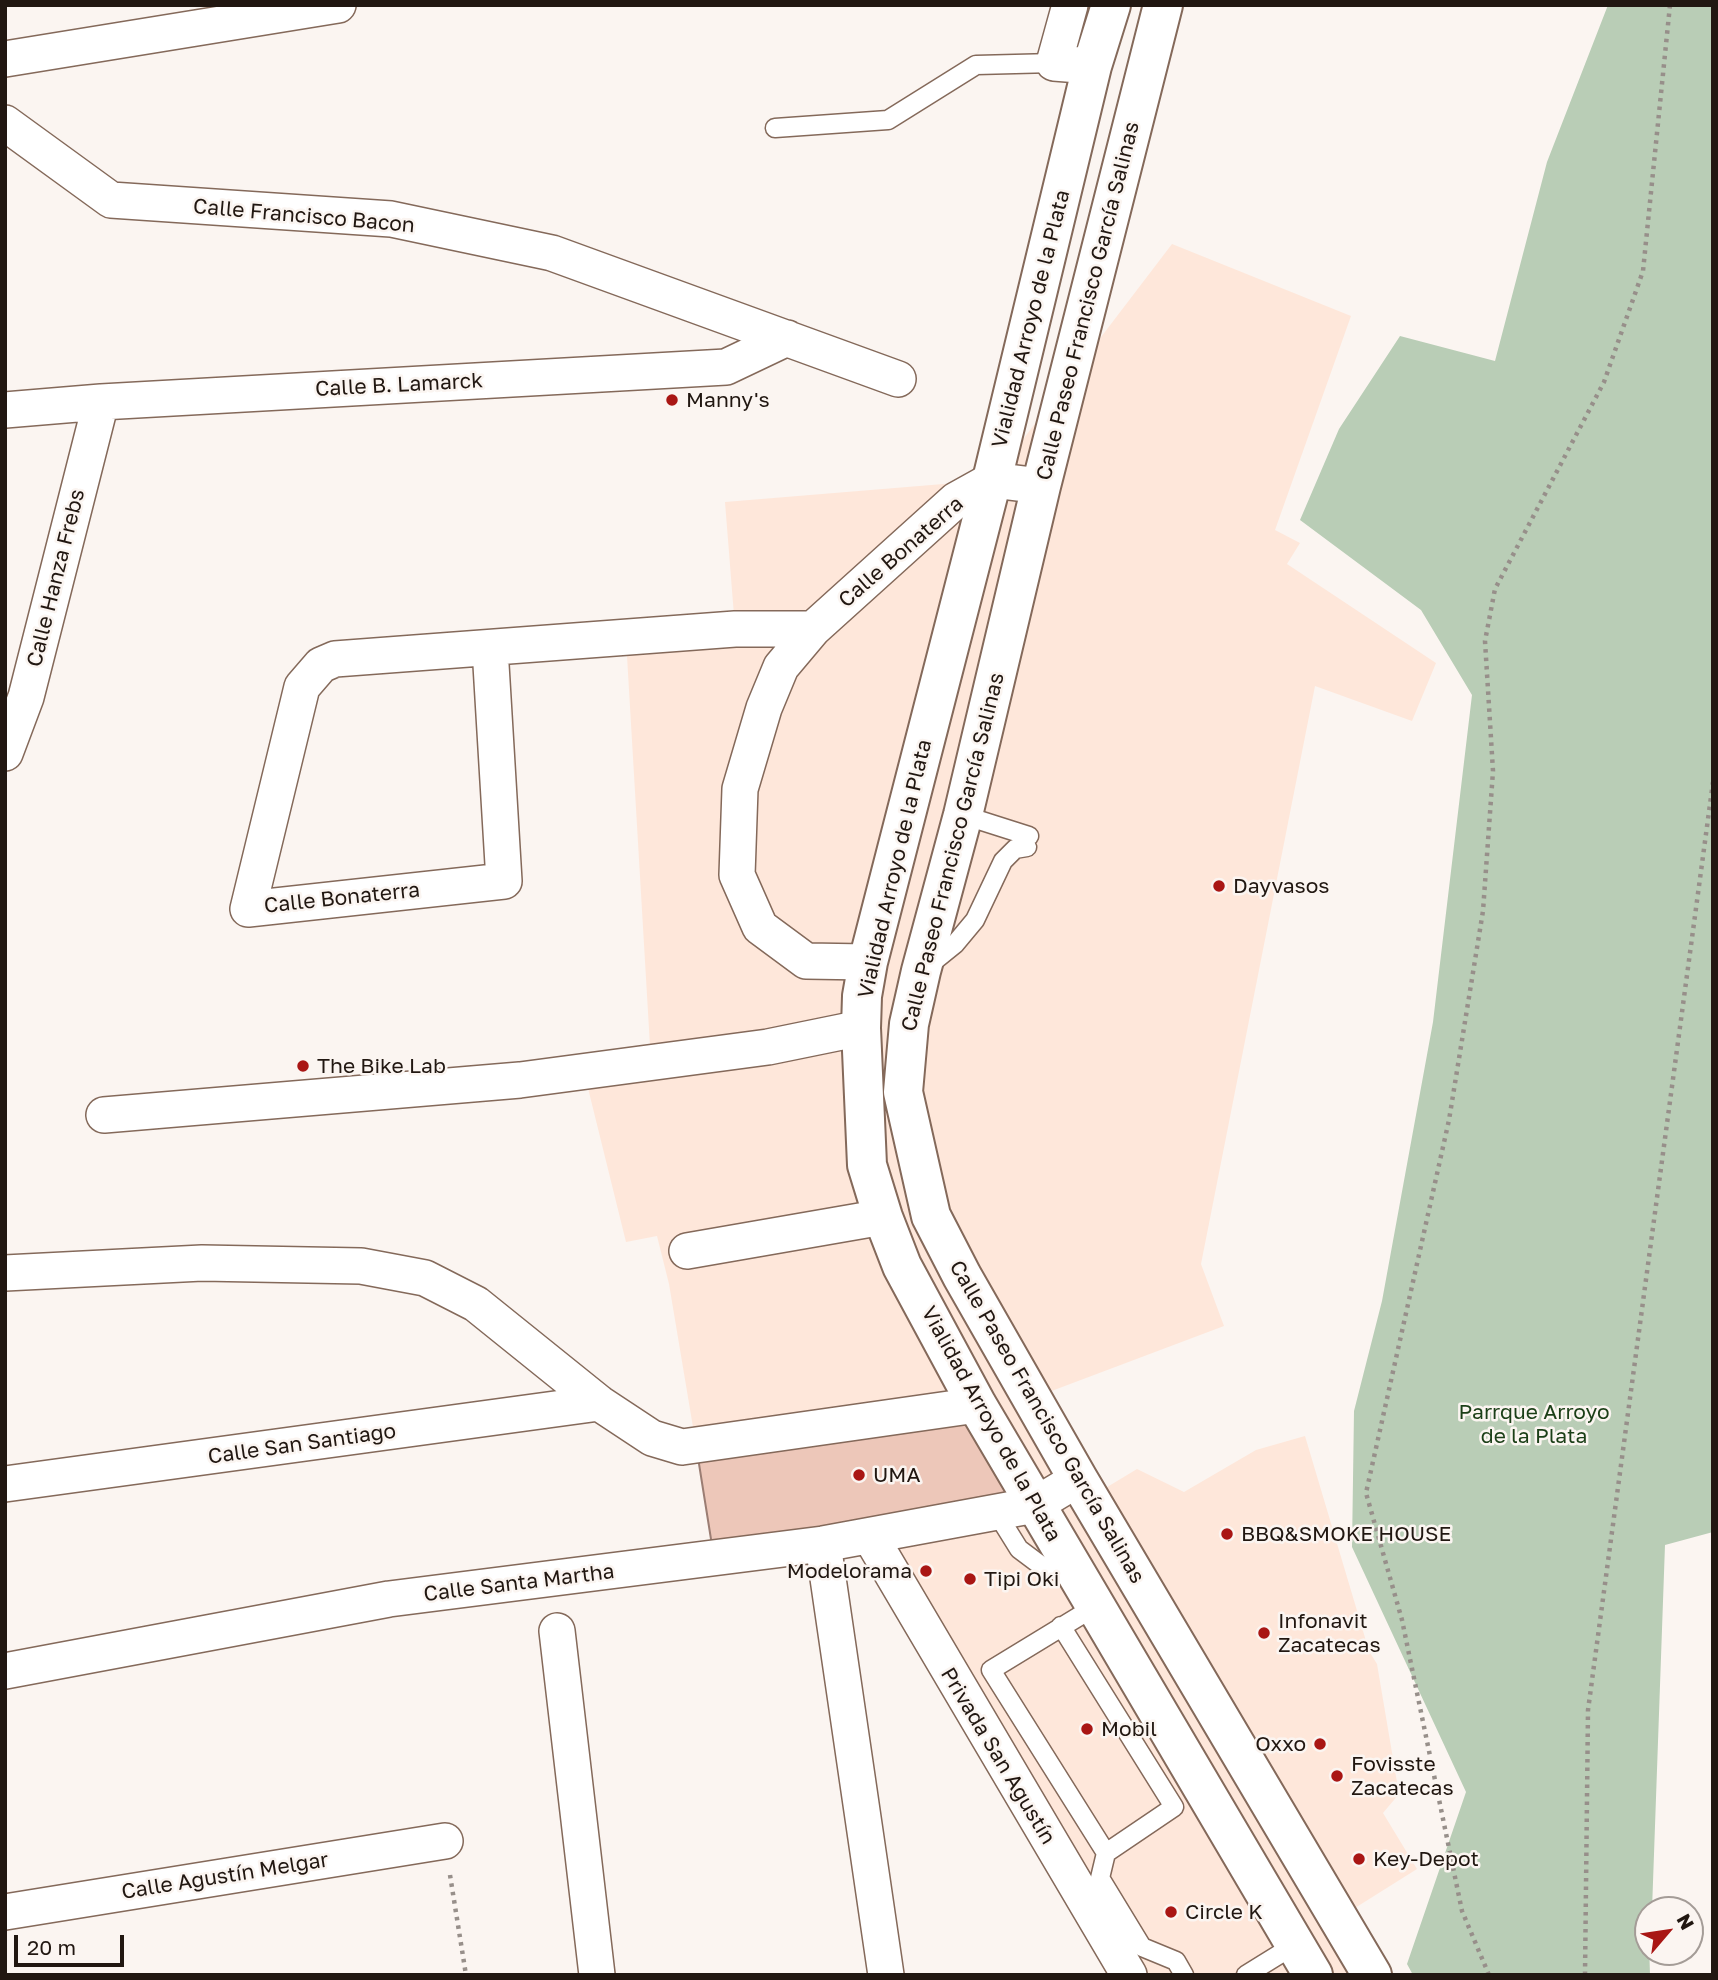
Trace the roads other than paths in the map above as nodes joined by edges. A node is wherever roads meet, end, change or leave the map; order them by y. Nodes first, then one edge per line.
1 (338, 5) edge
2 (1070, 5) edge
3 (1111, 5) edge
4 (1163, 5) edge
5 (5, 59) edge
6 (1054, 63) junction
7 (1092, 66) junction
8 (5, 122) edge
9 (775, 128) dead end
10 (788, 338) junction
11 (898, 379) dead end
12 (101, 402) junction
13 (5, 410) edge
14 (992, 480) junction
15 (1041, 486) junction
16 (813, 629) junction
17 (490, 648) junction
18 (5, 753) edge
19 (962, 815) junction
20 (869, 962) junction
21 (921, 971) junction
22 (861, 1028) junction
23 (104, 1115) dead end
24 (883, 1217) junction
25 (687, 1251) dead end
26 (5, 1273) edge
27 (599, 1403) junction
28 (977, 1405) junction
29 (1078, 1479) junction
30 (5, 1484) edge
31 (1035, 1505) junction
32 (996, 1512) junction
33 (870, 1536) junction
34 (822, 1545) junction
35 (1087, 1591) junction
36 (1061, 1626) junction
37 (557, 1631) dead end
38 (5, 1671) edge
39 (1210, 1699) junction
40 (1152, 1737) junction
41 (445, 1841) road end
42 (1106, 1853) junction
43 (5, 1912) edge
44 (1305, 1960) edge
45 (597, 1975) edge
46 (886, 1975) edge
47 (1129, 1975) edge
48 (1184, 1975) edge
49 (1246, 1975) edge
50 (1372, 1975) edge

1 - 5 street
2 - 6 street
3 - 7 main road, Vialidad Arroyo de la Plata
4 - 15 main road, Calle Paseo Francisco García Salinas
6 - 7 street
6 - 9 lane
7 - 14 main road, Vialidad Arroyo de la Plata
8 - 10 street, Calle Francisco Bacon
10 - 11 street, Calle Francisco Bacon
10 - 12 street, Calle B. Lamarck
12 - 13 street, Calle B. Lamarck
12 - 18 street, Calle Hanza Frebs
14 - 15 street
14 - 16 street, Calle Bonaterra
14 - 20 main road, Vialidad Arroyo de la Plata
15 - 19 main road, Calle Paseo Francisco García Salinas
16 - 17 street, Calle Bonaterra
16 - 20 street, Calle Bonaterra
17 - 17 street, Calle Bonaterra
19 - 21 main road, Calle Paseo Francisco García Salinas
19 - 21 lane
20 - 22 main road, Vialidad Arroyo de la Plata
21 - 29 main road, Calle Paseo Francisco García Salinas
22 - 23 street
22 - 24 main road, Vialidad Arroyo de la Plata
24 - 25 street
24 - 28 main road, Vialidad Arroyo de la Plata
26 - 27 street
27 - 28 street
27 - 30 street, Calle San Santiago
28 - 31 main road, Vialidad Arroyo de la Plata
29 - 31 street
29 - 39 main road, Calle Paseo Francisco García Salinas
31 - 32 street, Calle Santa Martha
31 - 35 main road, Vialidad Arroyo de la Plata
32 - 33 street, Calle Santa Martha
32 - 35 lane
33 - 34 street, Calle Santa Martha
33 - 47 street, Privada San Agustín
34 - 38 street, Calle Santa Martha
34 - 46 street
35 - 36 lane
35 - 40 main road, Vialidad Arroyo de la Plata
36 - 40 lane
36 - 42 lane
37 - 45 street
39 - 40 main road
39 - 50 main road, Calle Paseo Francisco García Salinas
40 - 42 lane
40 - 44 main road, Vialidad Arroyo de la Plata
41 - 43 street, Calle Agustín Melgar
42 - 48 lane
44 - 49 lane

